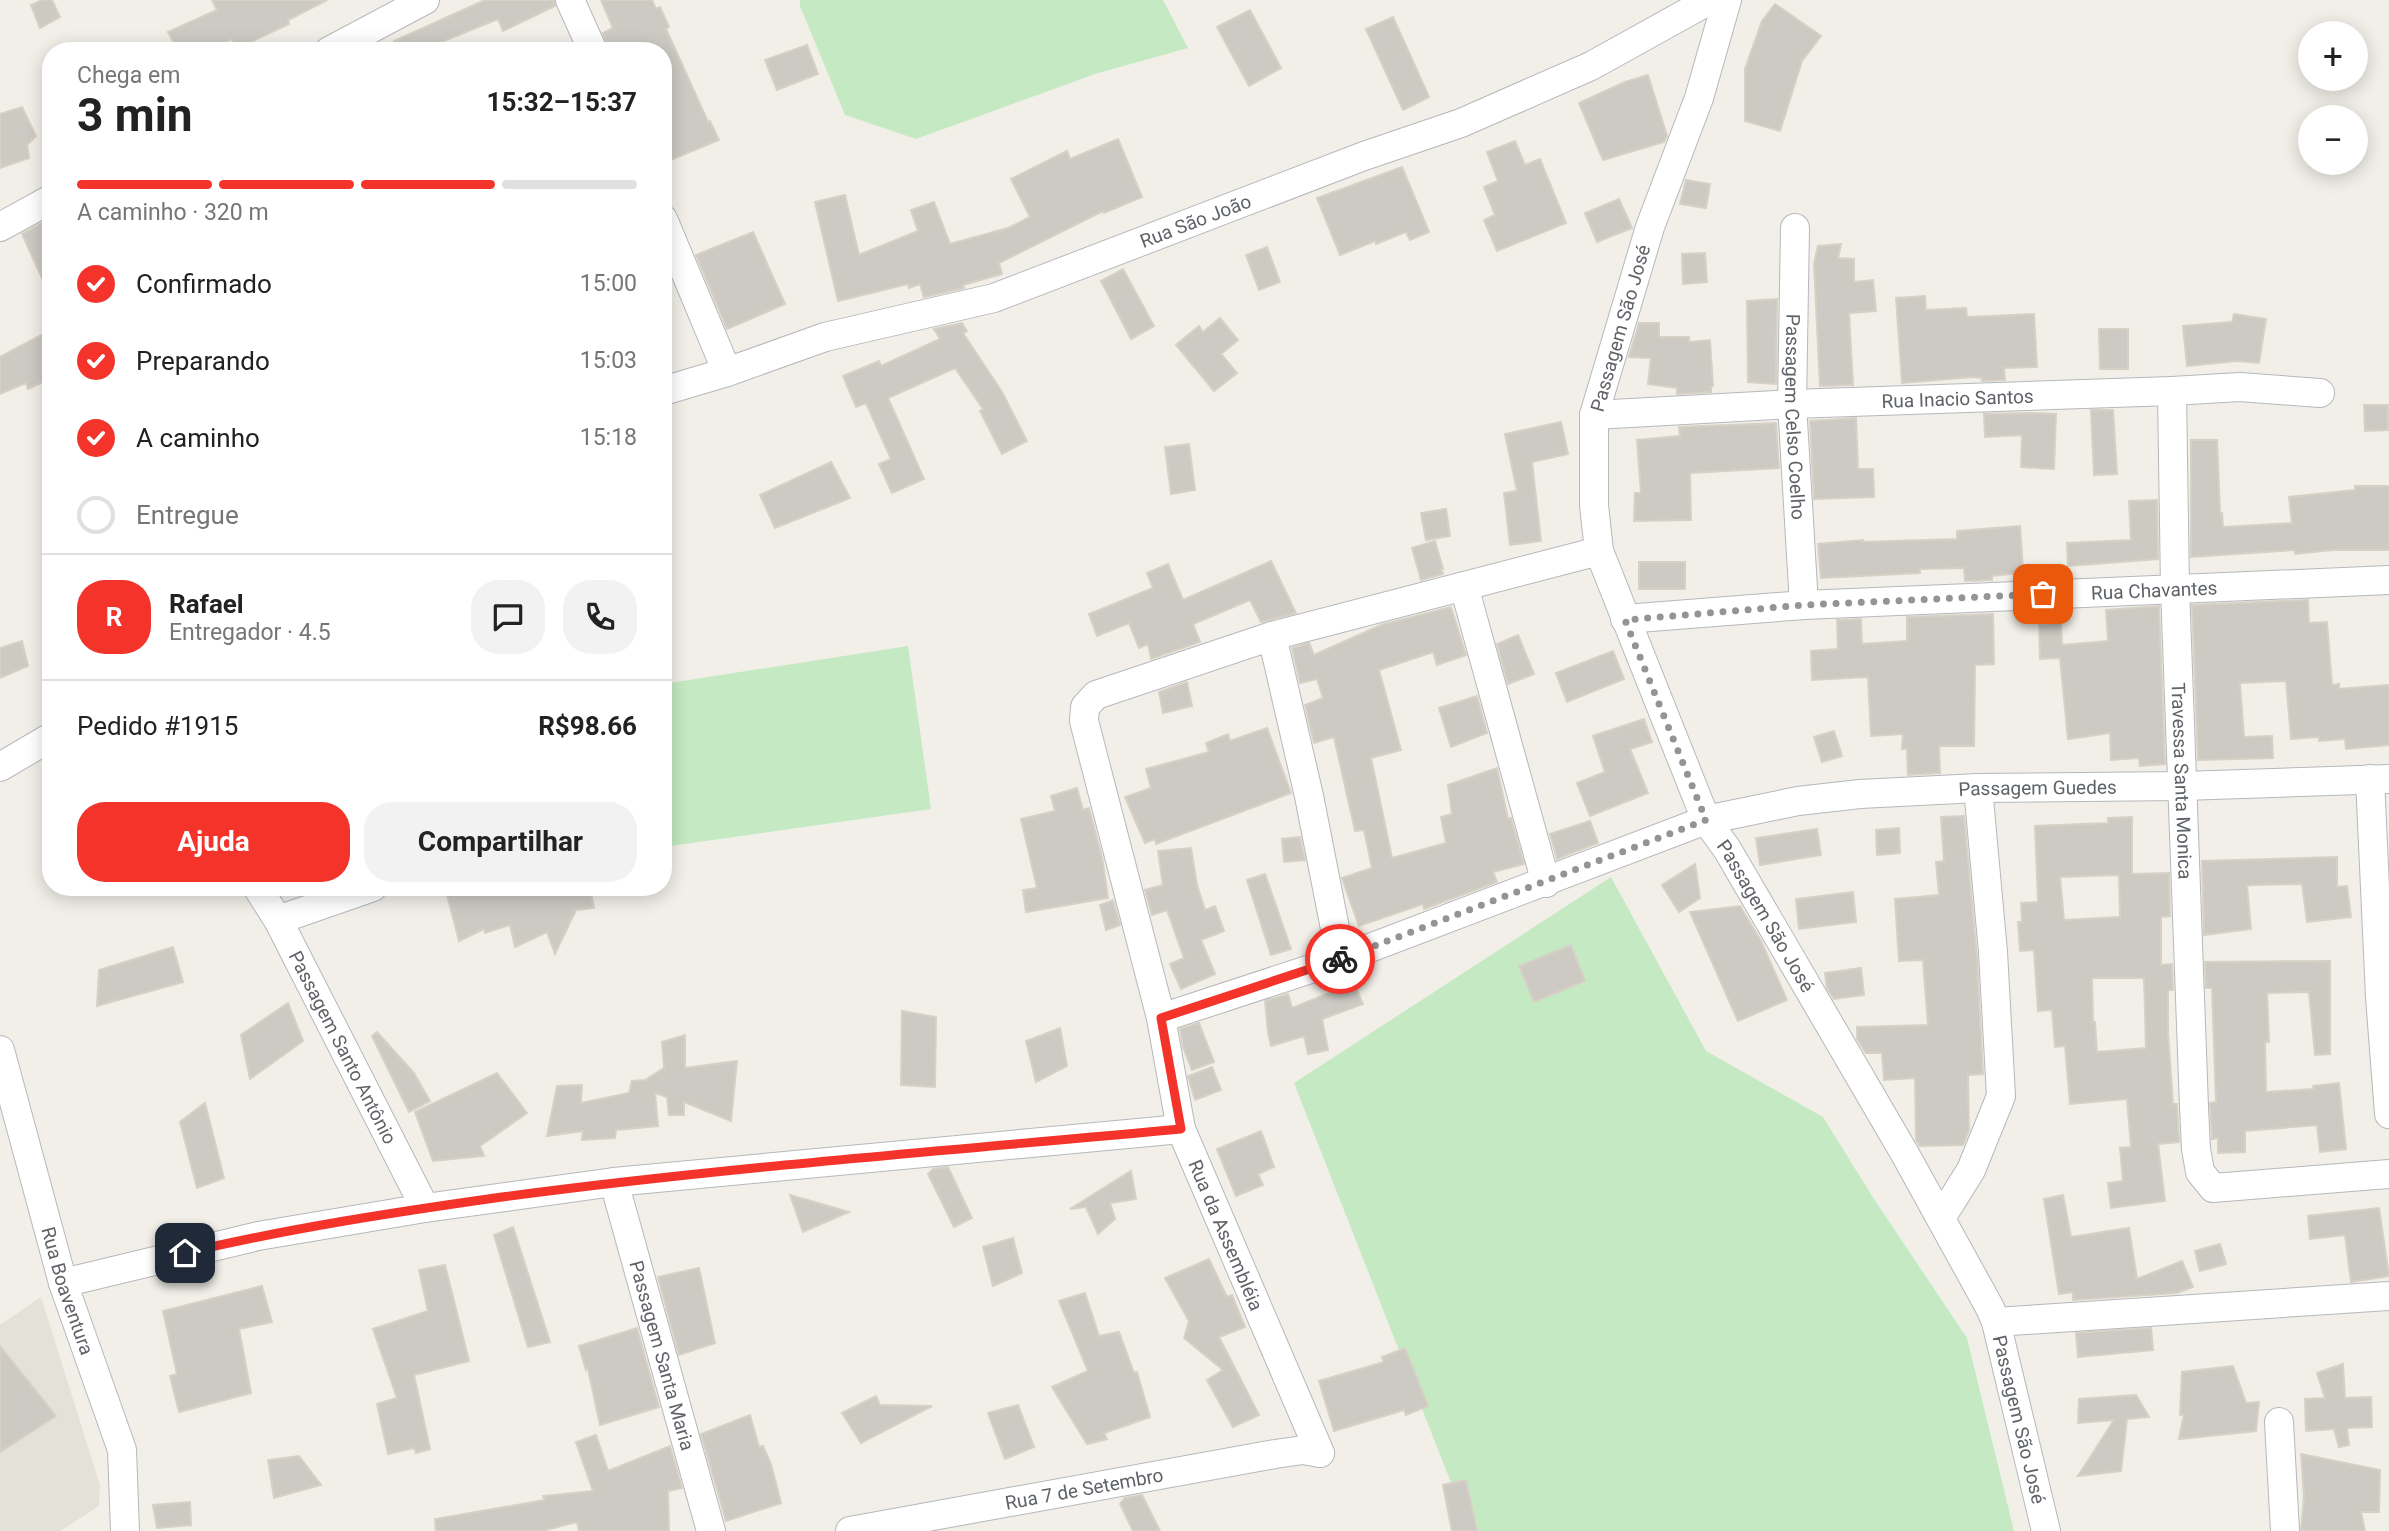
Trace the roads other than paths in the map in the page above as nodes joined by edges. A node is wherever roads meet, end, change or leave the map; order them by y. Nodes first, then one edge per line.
1 (425, 0) edge
2 (570, 0) edge
3 (1710, 0) edge
4 (1727, 0) edge
5 (346, 42) edge
6 (589, 42) edge
7 (42, 205) edge
8 (0, 226) edge
9 (1795, 228) dead end
10 (672, 241) edge
11 (727, 372) junction
12 (672, 388) edge
13 (2172, 391) junction
14 (2320, 393) dead end
15 (1792, 404) junction
16 (1594, 415) junction
17 (1599, 551) junction
18 (2389, 580) edge
19 (1464, 586) junction
20 (2175, 588) junction
21 (1804, 605) junction
22 (1625, 620) junction
23 (1272, 636) junction
24 (42, 742) edge
25 (0, 766) edge
26 (2379, 779) edge
27 (2183, 786) junction
28 (1978, 788) junction
29 (1706, 820) junction
30 (1546, 883) junction
31 (263, 896) edge
32 (347, 896) edge
33 (278, 920) junction
34 (1341, 959) junction
35 (2384, 996) edge
36 (1161, 1018) junction
37 (0, 1050) edge
38 (2389, 1114) edge
39 (1181, 1129) junction
40 (2389, 1174) edge
41 (614, 1182) junction
42 (425, 1208) junction
43 (1941, 1218) junction
44 (63, 1283) junction
45 (2389, 1296) edge
46 (1996, 1322) junction
47 (2279, 1422) dead end
48 (1320, 1453) joint
49 (125, 1531) edge
50 (711, 1531) edge
51 (850, 1531) edge
52 (2046, 1531) edge
53 (2285, 1531) edge

1 - 5 street
2 - 6 street
3 - 11 street, Rua São João
4 - 16 street, Passagem São José
7 - 8 street
9 - 15 street, Passagem Celso Coelho
10 - 11 street
11 - 12 street, Rua São João
13 - 14 street, Rua Inacio Santos
13 - 15 street, Rua Inacio Santos
13 - 20 street, Travessa Santa Monica
15 - 16 street, Rua Inacio Santos
15 - 21 street, Passagem Celso Coelho
16 - 17 street, Passagem São José
17 - 19 street
17 - 22 street, Passagem São José
18 - 20 street, Rua Chavantes
19 - 23 street
19 - 30 street
20 - 21 street, Rua Chavantes
20 - 27 street, Travessa Santa Monica
21 - 22 street, Rua Chavantes
22 - 29 street, Passagem São José
23 - 34 street
23 - 36 street, Rua da Assembléia
24 - 25 street
26 - 27 street, Passagem Guedes
26 - 35 street
27 - 28 street, Passagem Guedes
27 - 40 street, Travessa Santa Monica
28 - 29 street, Passagem Guedes
28 - 43 street
29 - 30 street, Passagem Guedes
29 - 43 street, Passagem São José
30 - 34 street, Passagem Guedes
31 - 33 street, Passagem Santo Antônio
32 - 33 street
33 - 42 street, Passagem Santo Antônio
34 - 36 street, Passagem Guedes
35 - 38 street
36 - 39 street, Rua da Assembléia
37 - 44 street, Rua Boaventura
39 - 41 street
39 - 48 street, Rua da Assembléia
41 - 42 street
41 - 50 street, Passagem Santa Maria
42 - 44 street
43 - 46 street, Passagem São José
44 - 49 street, Rua Boaventura
45 - 46 street
46 - 52 street, Passagem São José
47 - 53 street
48 - 51 street, Rua 7 de Setembro

